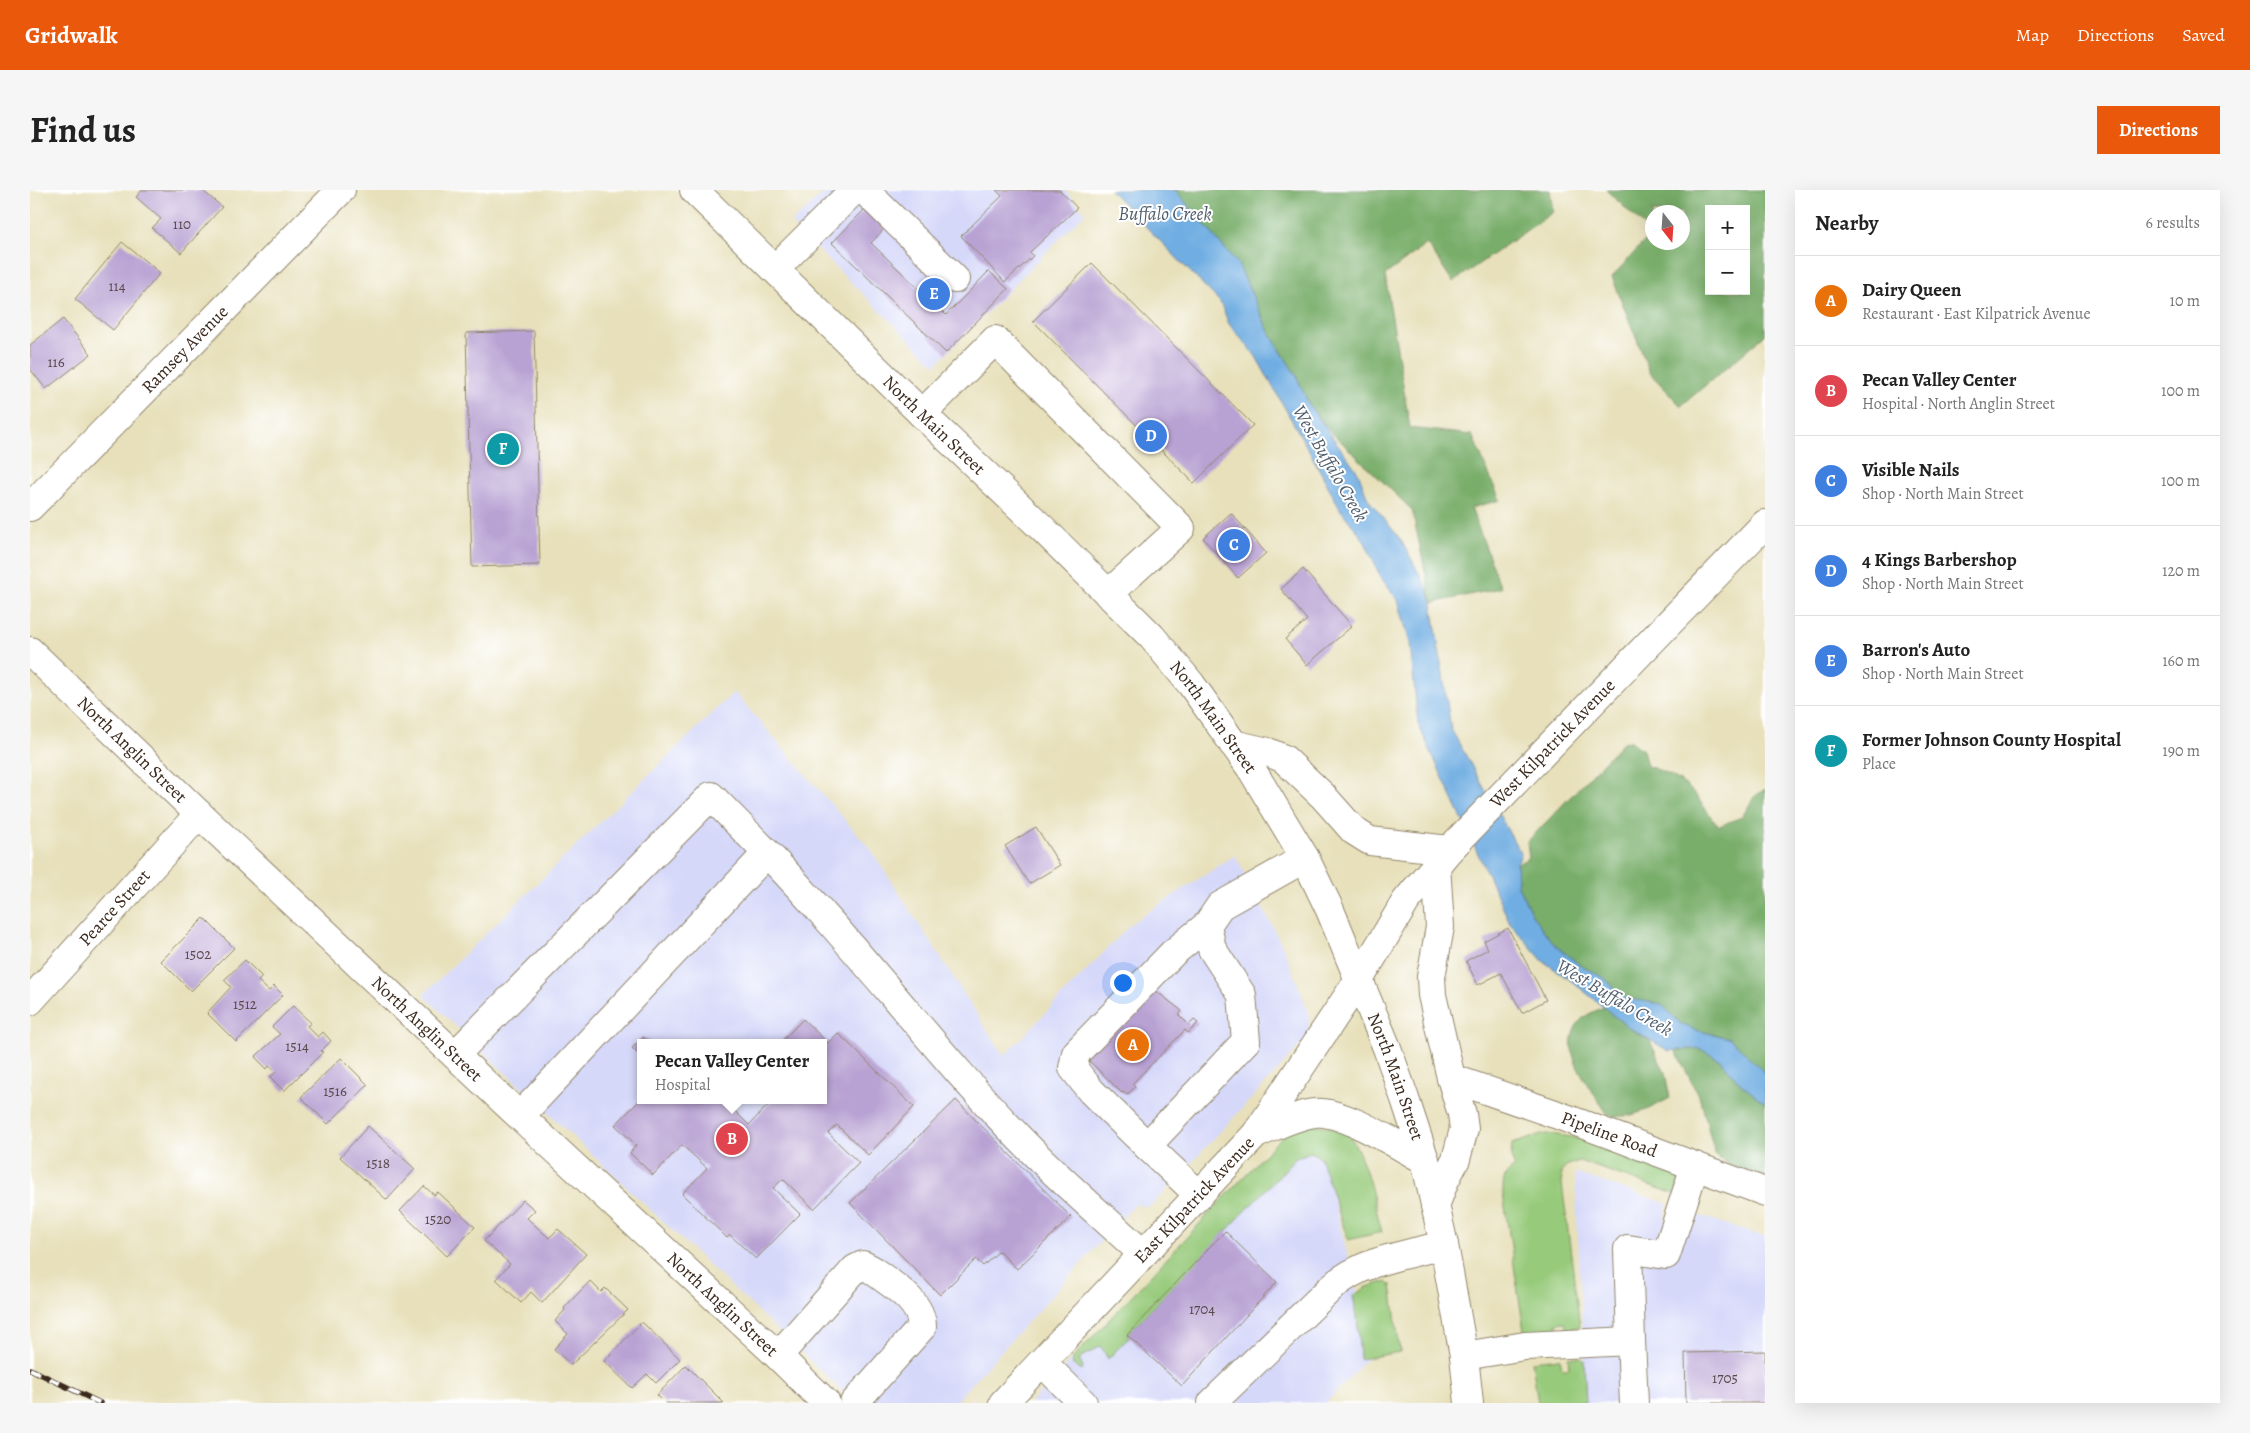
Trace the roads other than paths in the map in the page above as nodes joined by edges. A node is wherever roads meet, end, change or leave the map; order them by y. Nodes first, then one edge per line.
1 (341, 190) edge
2 (694, 190) edge
3 (854, 190) edge
4 (864, 190) edge
5 (775, 269) junction
6 (955, 280) dead end
7 (922, 414) junction
8 (30, 507) edge
9 (1765, 524) edge
10 (1108, 594) junction
11 (30, 651) edge
12 (1233, 744) junction
13 (199, 814) junction
14 (767, 853) junction
15 (1305, 858) junction
16 (1442, 858) junction
17 (1214, 915) junction
18 (1360, 978) junction
19 (30, 1000) edge
20 (455, 1055) junction
21 (1451, 1078) junction
22 (520, 1116) junction
23 (1256, 1134) junction
24 (1147, 1146) junction
25 (1425, 1160) junction
26 (1695, 1166) junction
27 (1765, 1192) edge
28 (1199, 1195) junction
29 (1435, 1206) junction
30 (1444, 1245) junction
31 (1143, 1254) junction
32 (1631, 1341) junction
33 (778, 1356) junction
34 (1464, 1356) junction
35 (1042, 1362) junction
36 (826, 1403) edge
37 (854, 1403) edge
38 (1003, 1403) edge
39 (1083, 1403) edge
40 (1212, 1403) edge
41 (1469, 1403) edge
42 (1634, 1403) edge

1 - 8 main road, Ramsey Avenue
2 - 5 main road, North Main Street
3 - 5 main road
4 - 6 main road
5 - 7 main road, North Main Street
7 - 10 main road, North Main Street
7 - 10 main road
9 - 16 main road, West Kilpatrick Avenue
10 - 12 main road, North Main Street
11 - 13 main road, North Anglin Street
12 - 15 main road, North Main Street
12 - 16 main road
13 - 19 main road, Pearce Street
13 - 20 main road, North Anglin Street
14 - 20 main road
14 - 22 main road
14 - 31 main road
15 - 17 main road
15 - 18 main road, North Main Street
16 - 18 main road, West Kilpatrick Avenue
16 - 21 main road
17 - 24 main road
17 - 24 main road
18 - 23 main road, East Kilpatrick Avenue
18 - 25 main road, North Main Street
20 - 22 main road, North Anglin Street
21 - 26 main road, Pipeline Road
21 - 29 main road
22 - 33 main road, North Anglin Street
23 - 25 main road
23 - 28 main road, East Kilpatrick Avenue
24 - 28 main road
25 - 29 main road, North Main Street
26 - 27 main road, Pipeline Road
26 - 32 main road
28 - 31 main road, East Kilpatrick Avenue
29 - 30 main road, North Main Street
30 - 34 main road, North Main Street
30 - 40 main road
31 - 35 main road, East Kilpatrick Avenue
32 - 34 main road
32 - 42 main road
33 - 36 main road, North Anglin Street
33 - 37 main road
34 - 41 main road, North Main Street
35 - 38 main road, East Kilpatrick Avenue
35 - 39 main road

